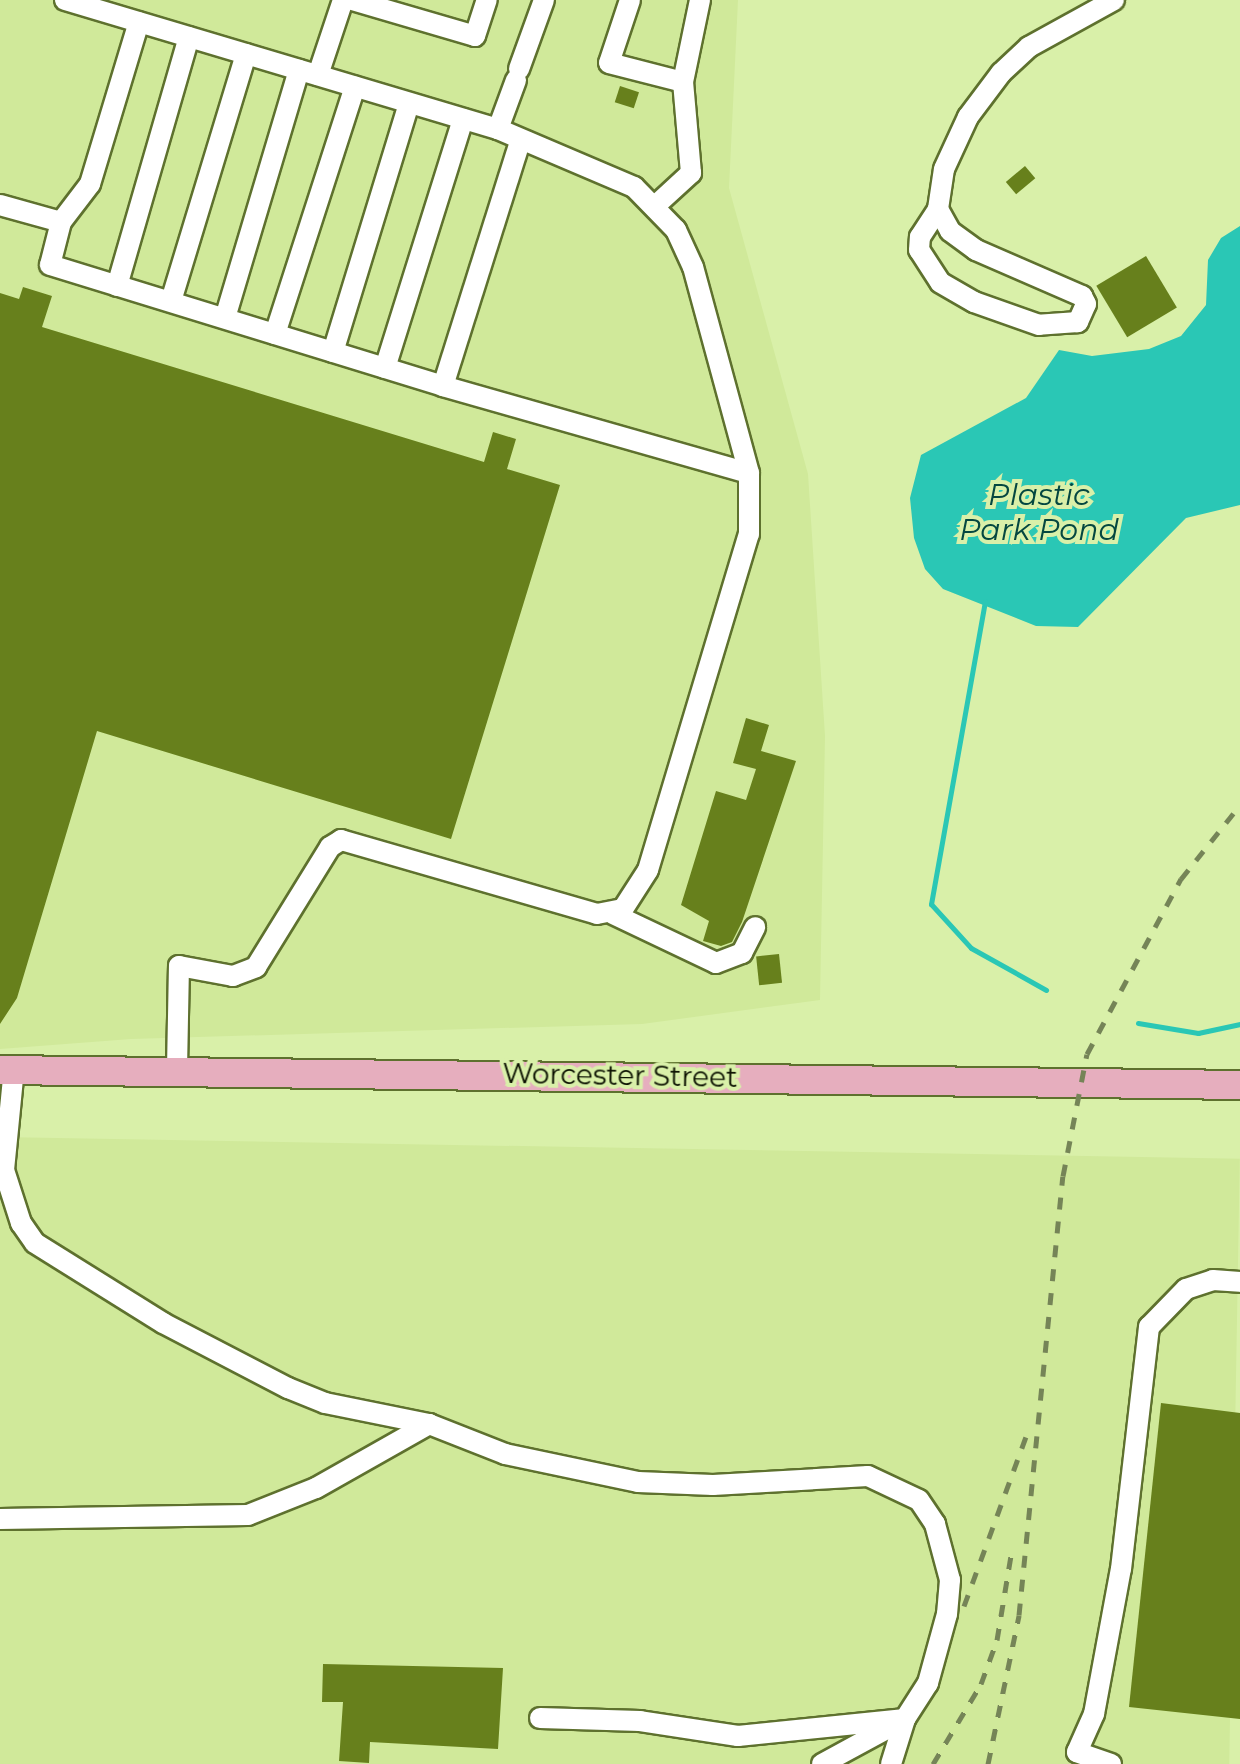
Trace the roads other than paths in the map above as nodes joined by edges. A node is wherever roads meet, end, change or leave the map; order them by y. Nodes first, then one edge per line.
1 (65, 0) edge
2 (343, 0) edge
3 (352, 0) edge
4 (488, 0) edge
5 (544, 0) edge
6 (630, 0) edge
7 (700, 0) edge
8 (1114, 0) edge
9 (139, 22) junction
10 (189, 37) junction
11 (246, 54) junction
12 (308, 73) junction
13 (682, 82) junction
14 (355, 87) junction
15 (409, 102) junction
16 (462, 118) junction
17 (498, 129) junction
18 (520, 142) junction
19 (0, 205) edge
20 (655, 206) junction
21 (938, 209) junction
22 (61, 222) junction
23 (118, 286) junction
24 (171, 301) junction
25 (225, 318) junction
26 (275, 334) junction
27 (333, 352) junction
28 (385, 368) junction
29 (443, 386) junction
30 (749, 473) junction
31 (613, 914) junction
32 (755, 926) dead end
33 (7, 1069) edge
34 (176, 1069) junction
35 (1240, 1085) edge
36 (1240, 1282) edge
37 (429, 1424) junction
38 (0, 1519) edge
39 (540, 1718) dead end
40 (905, 1719) junction
41 (1071, 1758) edge
42 (822, 1764) edge
43 (890, 1764) edge
44 (1112, 1764) edge

1 - 9 lane
2 - 12 lane
3 - 4 lane
5 - 17 lane
6 - 13 lane
7 - 13 lane
8 - 21 lane
9 - 10 lane
9 - 22 lane
10 - 11 lane
10 - 23 lane
11 - 12 lane
11 - 24 lane
12 - 14 lane
12 - 25 lane
13 - 20 lane
14 - 15 lane
14 - 26 lane
15 - 16 lane
15 - 27 lane
16 - 17 lane
16 - 28 lane
17 - 18 lane
18 - 20 lane
18 - 29 lane
19 - 22 lane
20 - 30 lane
21 - 21 lane
22 - 23 lane
23 - 24 lane
24 - 25 lane
25 - 26 lane
26 - 27 lane
27 - 28 lane
28 - 29 lane
29 - 30 lane
30 - 31 lane
31 - 32 lane
31 - 34 lane
33 - 34 main road, Worcester Street
33 - 37 lane
34 - 35 main road, Worcester Street
36 - 41 lane
37 - 38 lane
37 - 40 lane
39 - 40 lane
40 - 42 lane
40 - 43 lane
41 - 44 lane

